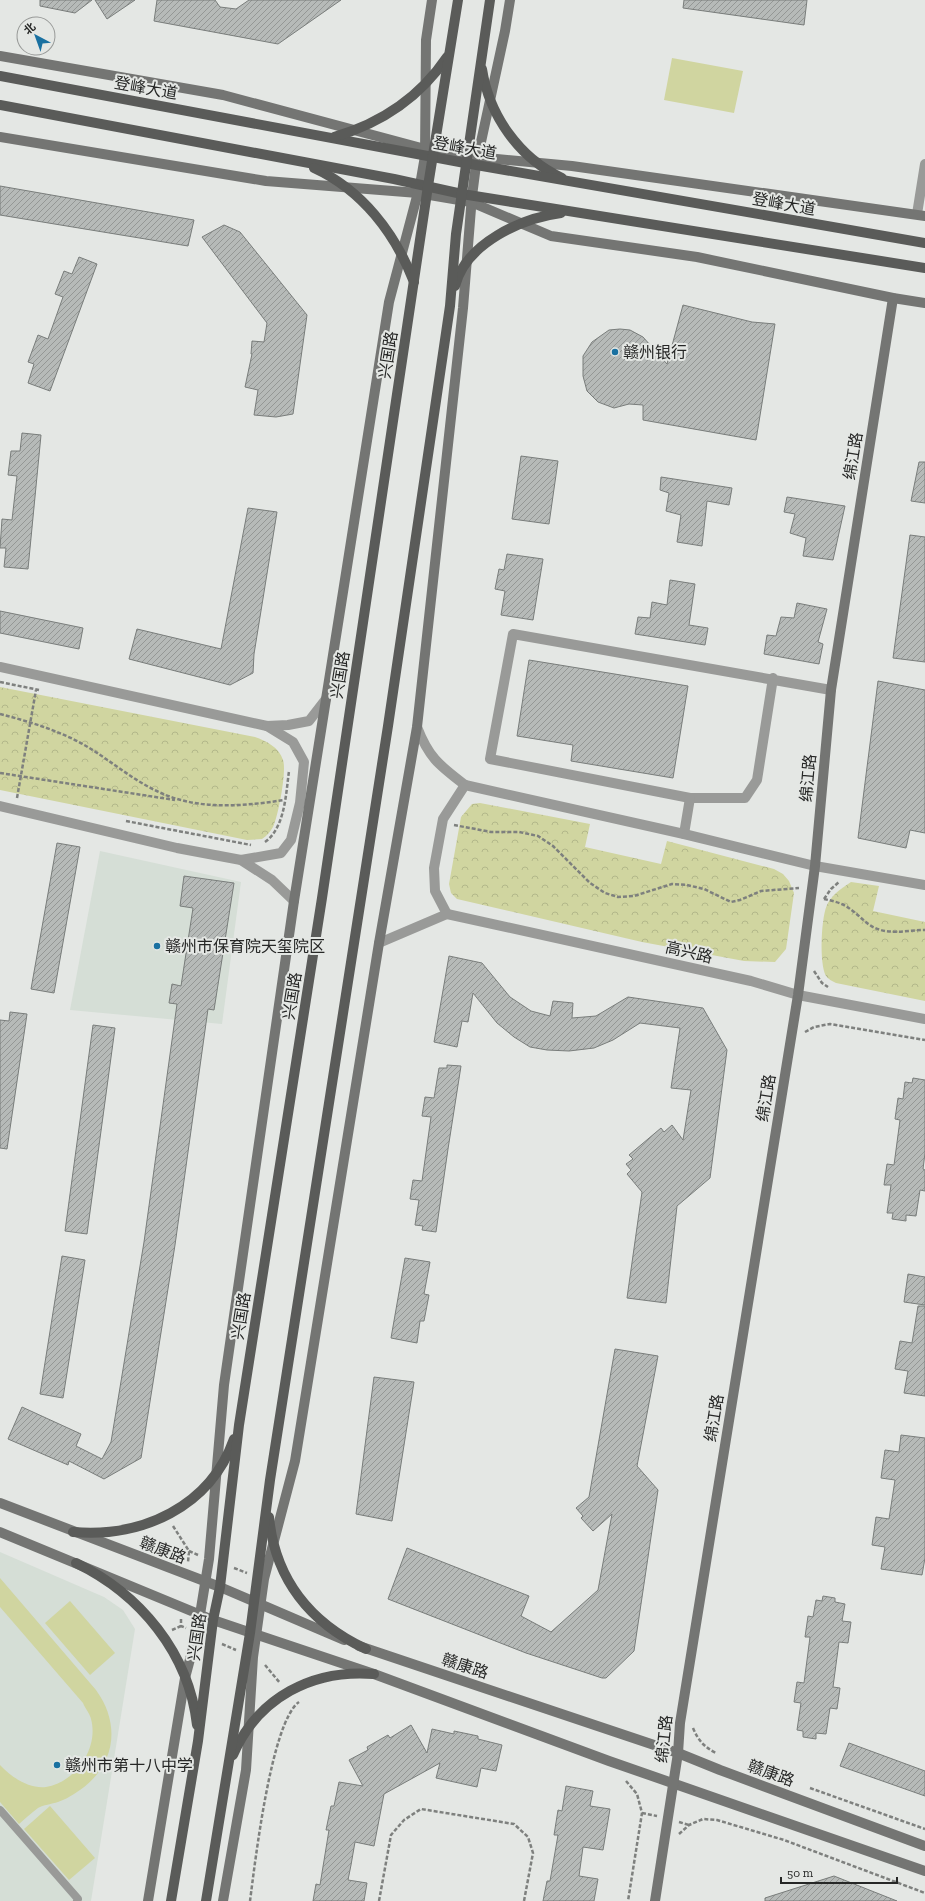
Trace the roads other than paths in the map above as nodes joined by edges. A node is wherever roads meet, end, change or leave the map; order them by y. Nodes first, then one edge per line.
1 (432, 0) edge
2 (458, 0) edge
3 (490, 0) edge
4 (510, 0) edge
5 (450, 53) junction
6 (0, 56) edge
7 (481, 60) junction
8 (0, 76) edge
9 (427, 83) junction
10 (490, 99) junction
11 (0, 105) edge
12 (354, 130) junction
13 (0, 137) edge
14 (332, 138) junction
15 (430, 153) junction
16 (466, 160) junction
17 (301, 162) junction
18 (477, 162) junction
19 (539, 164) junction
20 (925, 164) edge
21 (574, 183) junction
22 (345, 186) junction
23 (423, 189) junction
24 (466, 198) junction
25 (579, 213) junction
26 (921, 215) edge
27 (522, 222) junction
28 (925, 243) edge
29 (402, 255) junction
30 (466, 264) junction
31 (925, 268) edge
32 (414, 283) junction
33 (893, 298) junction
34 (925, 303) edge
35 (450, 306) junction
36 (0, 667) edge
37 (773, 678) junction
38 (831, 690) junction
39 (326, 699) junction
40 (268, 726) junction
41 (417, 727) junction
42 (465, 785) junction
43 (690, 798) junction
44 (0, 806) edge
45 (684, 834) junction
46 (241, 860) junction
47 (815, 866) junction
48 (925, 885) edge
49 (294, 901) junction
50 (448, 914) junction
51 (379, 943) junction
52 (798, 995) junction
53 (925, 1018) edge
54 (239, 1426) junction
55 (217, 1471) junction
56 (270, 1480) junction
57 (0, 1503) edge
58 (0, 1532) edge
59 (73, 1532) junction
60 (273, 1541) junction
61 (76, 1563) junction
62 (206, 1582) junction
63 (220, 1587) junction
64 (257, 1603) junction
65 (200, 1615) junction
66 (214, 1620) junction
67 (253, 1634) junction
68 (366, 1649) junction
69 (374, 1674) junction
70 (185, 1678) junction
71 (248, 1728) junction
72 (198, 1741) junction
73 (678, 1753) junction
74 (228, 1770) junction
75 (674, 1782) junction
76 (0, 1810) edge
77 (925, 1846) edge
78 (925, 1871) edge
79 (77, 1901) edge
80 (148, 1901) edge
81 (171, 1901) edge
82 (206, 1901) edge
83 (223, 1901) edge
84 (655, 1901) edge

1 - 9 street
2 - 5 main road, 兴国路
3 - 7 main road
4 - 10 street
5 - 9 main road
5 - 15 main road, 兴国路
6 - 12 street
7 - 10 main road
7 - 16 main road
8 - 14 main road, 登峰大道
9 - 12 main road
9 - 15 street
10 - 18 street
10 - 19 main road
11 - 17 main road
12 - 14 main road
12 - 15 street
13 - 22 street
14 - 15 main road, 登峰大道
15 - 16 street
15 - 23 main road, 兴国路
16 - 18 main road, 登峰大道
16 - 24 main road
17 - 22 main road
17 - 23 main road
18 - 19 street
18 - 21 main road, 登峰大道
18 - 24 street
19 - 21 main road
19 - 26 street
20 - 26 street
21 - 28 main road, 登峰大道
22 - 23 street
22 - 29 main road
23 - 24 main road
23 - 29 street
23 - 32 main road, 兴国路
24 - 25 main road
24 - 27 street
24 - 30 street
24 - 35 main road
25 - 27 main road
25 - 31 main road
27 - 30 main road
27 - 33 street
29 - 32 main road
29 - 39 street
30 - 35 main road
30 - 41 street
32 - 54 main road, 兴国路
33 - 34 street
33 - 38 street, 绵江路
35 - 56 main road
36 - 40 street
37 - 38 street
37 - 43 street
37 - 43 street
38 - 47 street, 绵江路
39 - 40 street
39 - 49 street
40 - 46 street
41 - 42 street
41 - 51 street
42 - 45 street
42 - 50 street
43 - 45 street
44 - 46 street
45 - 47 street
46 - 49 street
47 - 48 street
47 - 52 street, 绵江路
49 - 55 street
50 - 51 street
50 - 52 street, 高兴路
51 - 60 street
52 - 53 street, 高兴路
52 - 73 street, 绵江路
54 - 55 main road
54 - 63 main road, 兴国路
55 - 59 main road
55 - 62 street
56 - 60 main road
56 - 64 main road
57 - 59 street, 赣康路
58 - 61 street
59 - 62 street, 赣康路
60 - 64 street
60 - 68 main road
61 - 65 street
61 - 70 main road
62 - 63 street, 赣康路
62 - 65 street
63 - 64 street, 赣康路
63 - 66 main road, 兴国路
64 - 67 main road
64 - 68 street, 赣康路
65 - 66 street
65 - 70 street
66 - 67 street
66 - 72 main road, 兴国路
67 - 69 street
67 - 71 street
67 - 74 main road
68 - 73 street, 赣康路
69 - 71 main road
69 - 75 street
70 - 72 main road
70 - 80 street
71 - 74 main road
71 - 83 street
72 - 81 main road, 兴国路
73 - 75 street, 绵江路
73 - 77 street, 赣康路
74 - 82 main road
75 - 78 street
75 - 84 street, 绵江路
76 - 79 lane

